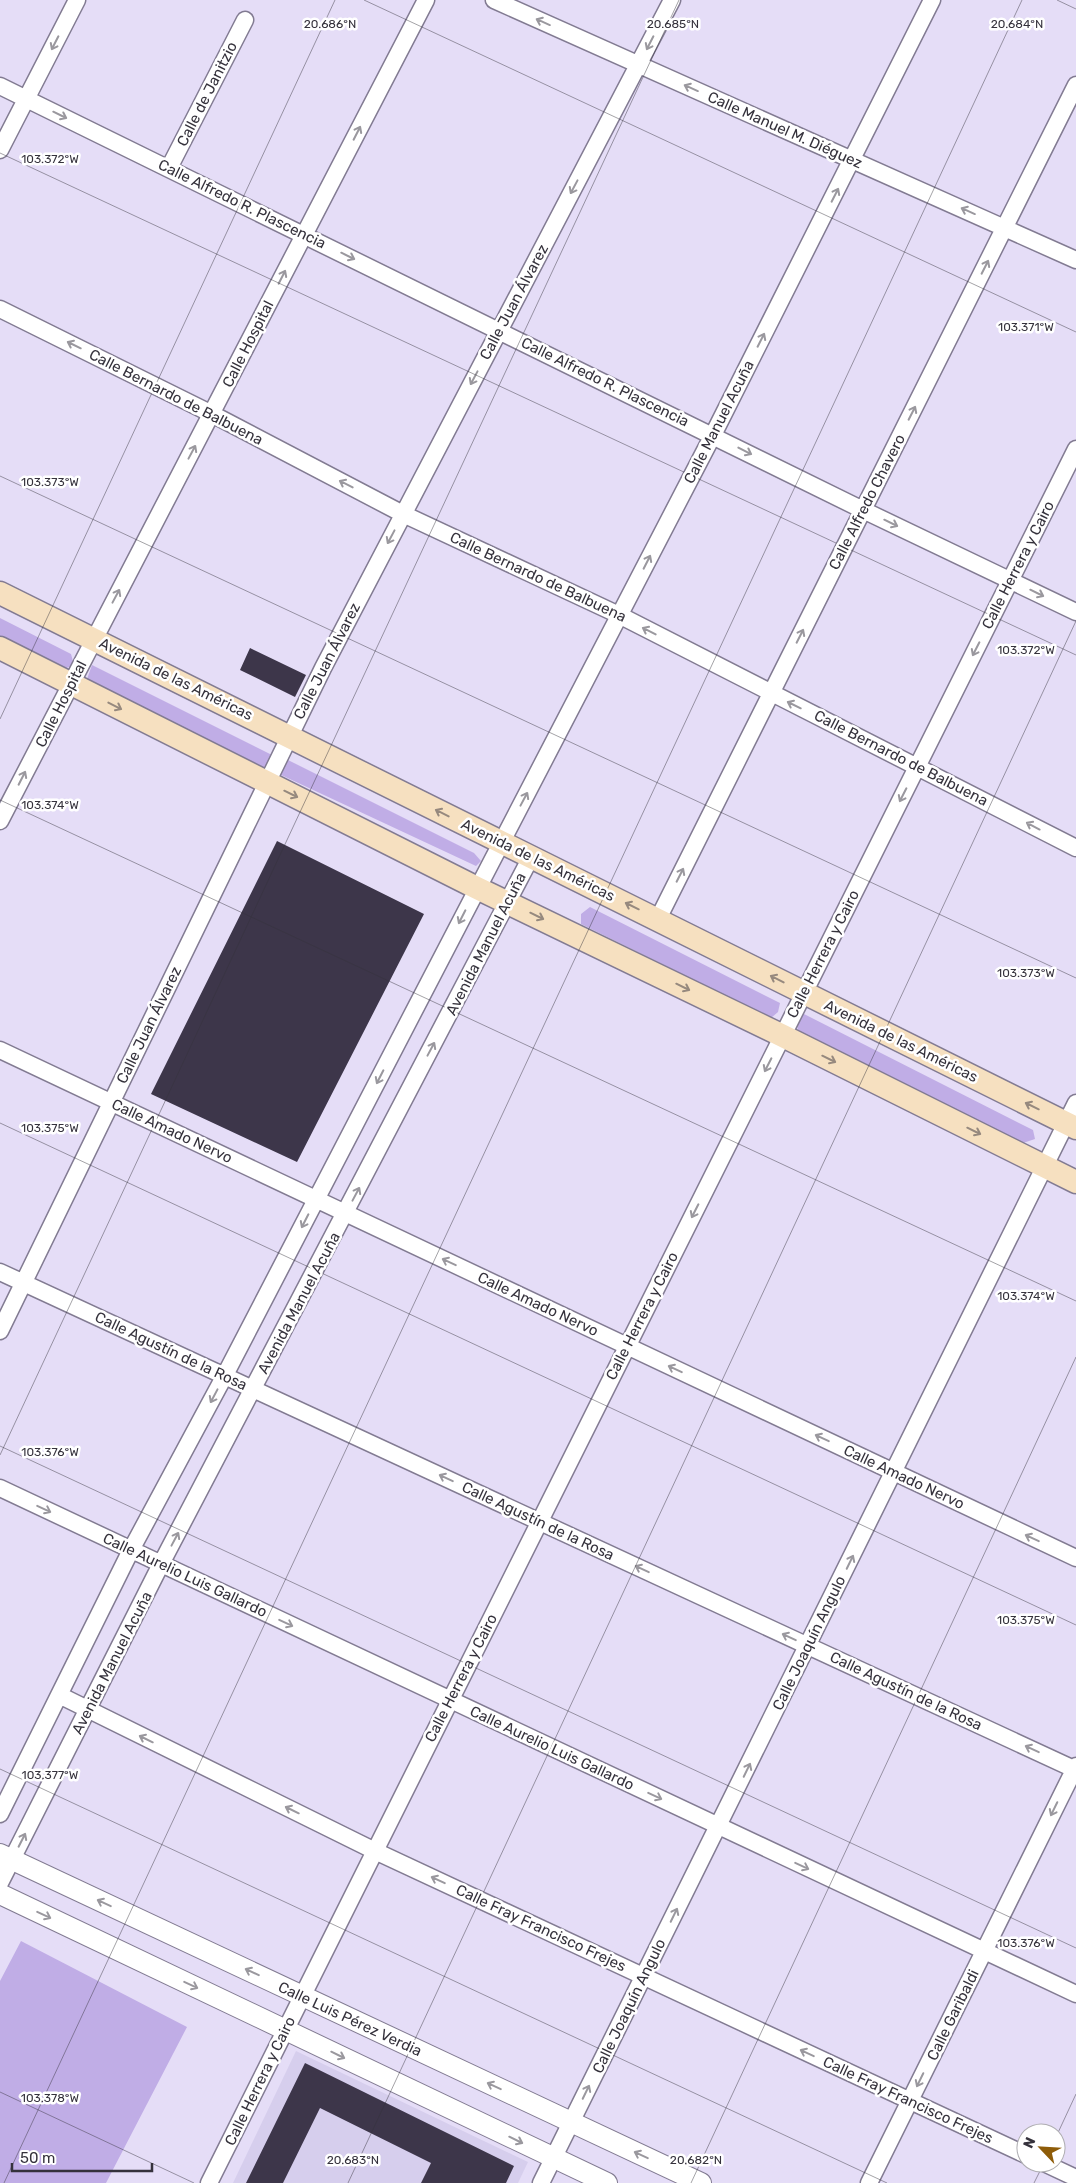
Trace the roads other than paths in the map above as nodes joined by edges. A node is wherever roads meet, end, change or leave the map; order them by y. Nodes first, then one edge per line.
1 (78, 0) edge
2 (426, 0) edge
3 (494, 0) edge
4 (672, 0) edge
5 (932, 0) edge
6 (245, 20) dead end
7 (639, 64) junction
8 (1076, 85) edge
9 (0, 86) edge
10 (26, 99) junction
11 (0, 150) edge
12 (852, 160) junction
13 (169, 168) junction
14 (1005, 227) junction
15 (304, 234) junction
16 (1076, 260) edge
17 (0, 309) edge
18 (499, 330) junction
19 (212, 414) junction
20 (713, 435) junction
21 (1076, 449) edge
22 (863, 510) junction
23 (403, 514) junction
24 (1010, 580) junction
25 (0, 593) edge
26 (1076, 612) edge
27 (620, 615) junction
28 (94, 639) junction
29 (0, 648) edge
30 (72, 684) junction
31 (771, 693) junction
32 (289, 735) junction
33 (918, 766) junction
34 (266, 782) junction
35 (0, 821) edge
36 (501, 843) junction
37 (1076, 848) edge
38 (531, 858) junction
39 (477, 888) junction
40 (508, 902) junction
41 (658, 919) junction
42 (804, 993) junction
43 (782, 1036) junction
44 (0, 1050) edge
45 (112, 1103) junction
46 (1076, 1103) edge
47 (1071, 1125) edge
48 (1046, 1167) junction
49 (1076, 1182) edge
50 (316, 1200) junction
51 (345, 1214) junction
52 (0, 1272) edge
53 (24, 1283) junction
54 (0, 1331) edge
55 (627, 1346) junction
56 (225, 1375) junction
57 (253, 1389) junction
58 (894, 1472) junction
59 (0, 1488) edge
60 (539, 1521) junction
61 (132, 1550) junction
62 (1076, 1558) edge
63 (162, 1564) junction
64 (808, 1646) junction
65 (59, 1695) junction
66 (450, 1700) junction
67 (88, 1710) junction
68 (1075, 1768) edge
69 (0, 1814) edge
70 (719, 1826) junction
71 (375, 1851) junction
72 (6, 1857) edge
73 (0, 1883) edge
74 (0, 1894) edge
75 (984, 1951) junction
76 (644, 1976) junction
77 (1076, 1994) edge
78 (302, 1996) junction
79 (286, 2030) junction
80 (910, 2101) junction
81 (571, 2122) junction
82 (1016, 2150) edge
83 (554, 2158) junction
84 (209, 2183) edge
85 (541, 2183) edge
86 (607, 2183) edge
87 (701, 2183) edge
88 (869, 2183) edge

1 -> 10 street
15 -> 2 street, Calle Hospital
7 -> 3 street, Calle Manuel M. Diéguez
4 -> 7 street, Calle Juan Álvarez
5 - 12 street, Calle Manuel Acuña
6 - 13 street, Calle de Janitzio
12 -> 7 street, Calle Manuel M. Diéguez
7 -> 18 street, Calle Juan Álvarez
8 - 14 street, Calle Alfredo Chavero
9 - 10 street, Calle Alfredo R. Plascencia
10 - 11 street
10 -> 13 street, Calle Alfredo R. Plascencia
14 -> 12 street, Calle Manuel M. Diéguez
20 -> 12 street, Calle Manuel Acuña
13 - 15 street, Calle Alfredo R. Plascencia
14 - 16 street, Calle Manuel M. Diéguez
22 -> 14 street, Calle Alfredo Chavero
15 -> 18 street, Calle Alfredo R. Plascencia
19 -> 15 street, Calle Hospital
19 -> 17 street, Calle Bernardo de Balbuena
18 - 20 street, Calle Alfredo R. Plascencia
18 -> 23 street, Calle Juan Álvarez
23 -> 19 street, Calle Bernardo de Balbuena
28 -> 19 street, Calle Hospital
20 -> 22 street, Calle Alfredo R. Plascencia
27 -> 20 street, Calle Manuel Acuña
21 - 24 street, Calle Herrera y Cairo
22 -> 24 street, Calle Alfredo R. Plascencia
31 -> 22 street, Calle Alfredo Chavero
23 - 27 street, Calle Bernardo de Balbuena
23 -> 32 street, Calle Juan Álvarez
24 -> 26 street, Calle Alfredo R. Plascencia
24 -> 33 street, Calle Herrera y Cairo
25 - 28 main road, Avenida de las Américas
31 -> 27 street, Calle Bernardo de Balbuena
36 -> 27 street, Calle Manuel Acuña
28 - 30 street, Calle Hospital
28 - 32 main road, Avenida de las Américas
29 - 30 main road
30 -> 34 main road
35 -> 30 street, Calle Hospital
33 -> 31 street, Calle Bernardo de Balbuena
41 -> 31 street, Calle Alfredo Chavero
32 - 34 street, Calle Juan Álvarez
36 -> 32 main road, Avenida de las Américas
37 -> 33 street, Calle Bernardo de Balbuena
33 -> 42 street, Calle Herrera y Cairo
34 -> 39 main road
34 - 45 street, Calle Juan Álvarez
36 - 38 main road, Avenida de las Américas
36 - 39 street
38 - 40 street, Avenida Manuel Acuña
41 -> 38 main road, Avenida de las Américas
39 - 40 main road
39 -> 50 street
40 -> 43 main road
51 -> 40 street, Avenida Manuel Acuña
42 -> 41 main road, Avenida de las Américas
42 - 43 street, Calle Herrera y Cairo
47 -> 42 main road, Avenida de las Américas
43 -> 48 main road
43 -> 55 street, Calle Herrera y Cairo
44 - 45 street, Calle Amado Nervo
45 - 50 street, Calle Amado Nervo
45 - 53 street, Calle Juan Álvarez
46 - 47 street, Calle Joaquín Angulo
47 - 48 street, Calle Joaquín Angulo
48 - 49 main road
48 - 58 street, Calle Joaquín Angulo
50 - 51 street, Calle Amado Nervo
50 -> 56 street
55 -> 51 street, Calle Amado Nervo
51 - 57 street, Avenida Manuel Acuña
52 - 53 street, Calle Agustín de la Rosa
53 - 54 street, Calle Juan Álvarez
53 - 56 street, Calle Agustín de la Rosa
58 -> 55 street, Calle Amado Nervo
55 - 60 street, Calle Herrera y Cairo
56 - 57 street, Calle Agustín de la Rosa
56 -> 61 street
60 -> 57 street, Calle Agustín de la Rosa
63 -> 57 street, Avenida Manuel Acuña
62 -> 58 street, Calle Amado Nervo
64 -> 58 street, Calle Joaquín Angulo
59 -> 61 street, Calle Aurelio Luis Gallardo
64 -> 60 street, Calle Agustín de la Rosa
60 - 66 street, Calle Herrera y Cairo
61 - 63 street, Calle Aurelio Luis Gallardo
61 - 65 street
63 -> 66 street, Calle Aurelio Luis Gallardo
63 - 67 street, Avenida Manuel Acuña
68 -> 64 street, Calle Agustín de la Rosa
70 -> 64 street, Calle Joaquín Angulo
65 - 67 street, Calle Fray Francisco Frejes
65 - 69 street
66 -> 70 street, Calle Aurelio Luis Gallardo
66 - 71 street, Calle Herrera y Cairo
71 -> 67 street, Calle Fray Francisco Frejes
72 -> 67 street, Avenida Manuel Acuña
68 -> 75 street, Calle Garibaldi
70 -> 75 street, Calle Aurelio Luis Gallardo
76 -> 70 street, Calle Joaquín Angulo
76 -> 71 street, Calle Fray Francisco Frejes
71 - 78 street, Calle Herrera y Cairo
72 - 73 street, Avenida Manuel Acuña
78 -> 72 street, Calle Luis Pérez Verdia
74 -> 79 street
75 - 77 street, Calle Aurelio Luis Gallardo
75 -> 80 street, Calle Garibaldi
80 -> 76 street, Calle Fray Francisco Frejes
81 -> 76 street, Calle Joaquín Angulo
78 - 79 street, Calle Herrera y Cairo
81 -> 78 street, Calle Luis Pérez Verdia
79 -> 83 street
79 - 84 street, Calle Herrera y Cairo
80 - 82 street, Calle Fray Francisco Frejes
80 - 88 street, Calle Garibaldi
81 - 83 street, Calle Joaquín Angulo
87 -> 81 street, Calle Luis Pérez Verdia
83 - 85 street, Calle Joaquín Angulo
83 - 86 street

